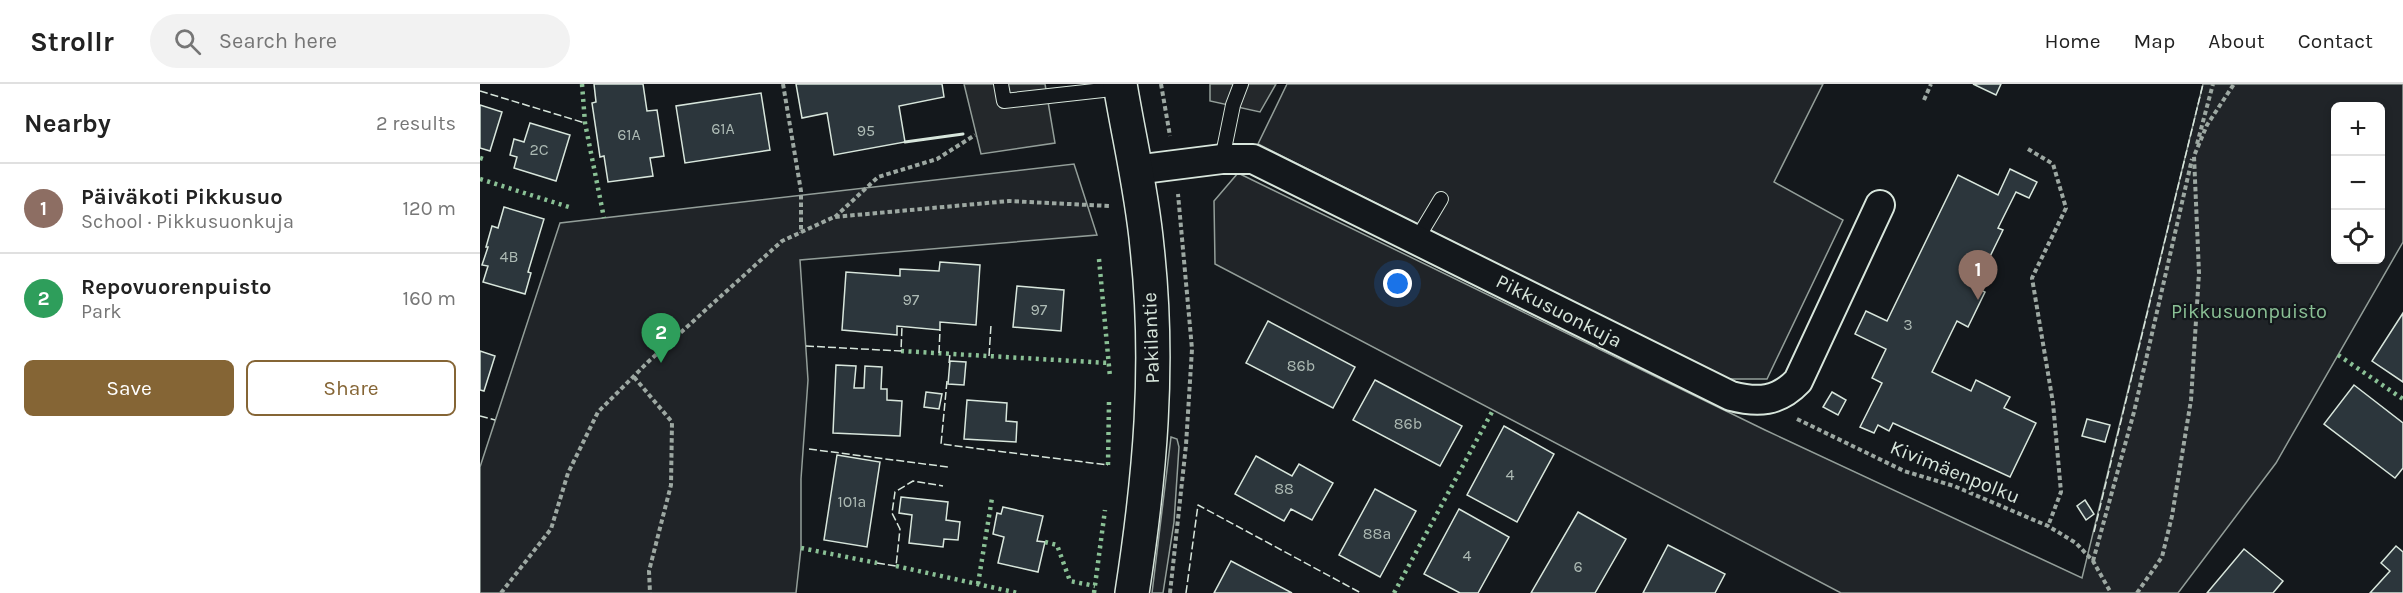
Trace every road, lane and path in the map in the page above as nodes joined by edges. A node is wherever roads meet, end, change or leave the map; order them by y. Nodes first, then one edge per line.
1 (783, 84) edge
2 (1001, 84) edge
3 (1161, 84) edge
4 (1241, 84) edge
5 (1932, 84) edge
6 (2213, 84) edge
7 (2234, 84) edge
8 (1120, 86) edge
9 (1924, 100) dead end
10 (975, 135) dead end
11 (2028, 149) dead end
12 (1222, 159) junction
13 (1176, 166) junction
14 (1135, 170) junction
15 (1441, 199) dead end
16 (1179, 203) dead end
17 (1880, 205) dead end
18 (1141, 207) junction
19 (834, 217) junction
20 (801, 233) junction
21 (1417, 239) junction
22 (633, 376) junction
23 (1770, 400) junction
24 (2048, 526) junction
25 (2093, 561) junction
26 (501, 593) edge
27 (650, 593) edge
28 (1132, 593) edge
29 (2111, 593) edge
30 (2137, 593) edge

1 - 20 path
2 - 8 lane
3 - 13 path
4 - 12 lane
5 - 9 path
6 - 25 path
7 - 30 path
8 - 14 main road, Pakilantie
10 - 19 path
11 - 24 path
12 - 13 street, Pikkusuonkuja
12 - 21 street, Pikkusuonkuja
13 - 14 street, Pikkusuonkuja
14 - 18 main road, Pakilantie
15 - 21 lane
16 - 18 path
17 - 23 street
18 - 19 path
18 - 28 main road, Pakilantie
19 - 20 path
20 - 22 path
21 - 23 street, Pikkusuonkuja
22 - 26 path
22 - 27 path
23 - 24 path, Kivimäenpolku
24 - 25 path, Kivimäenpolku
25 - 29 path, Kivimäenpolku

